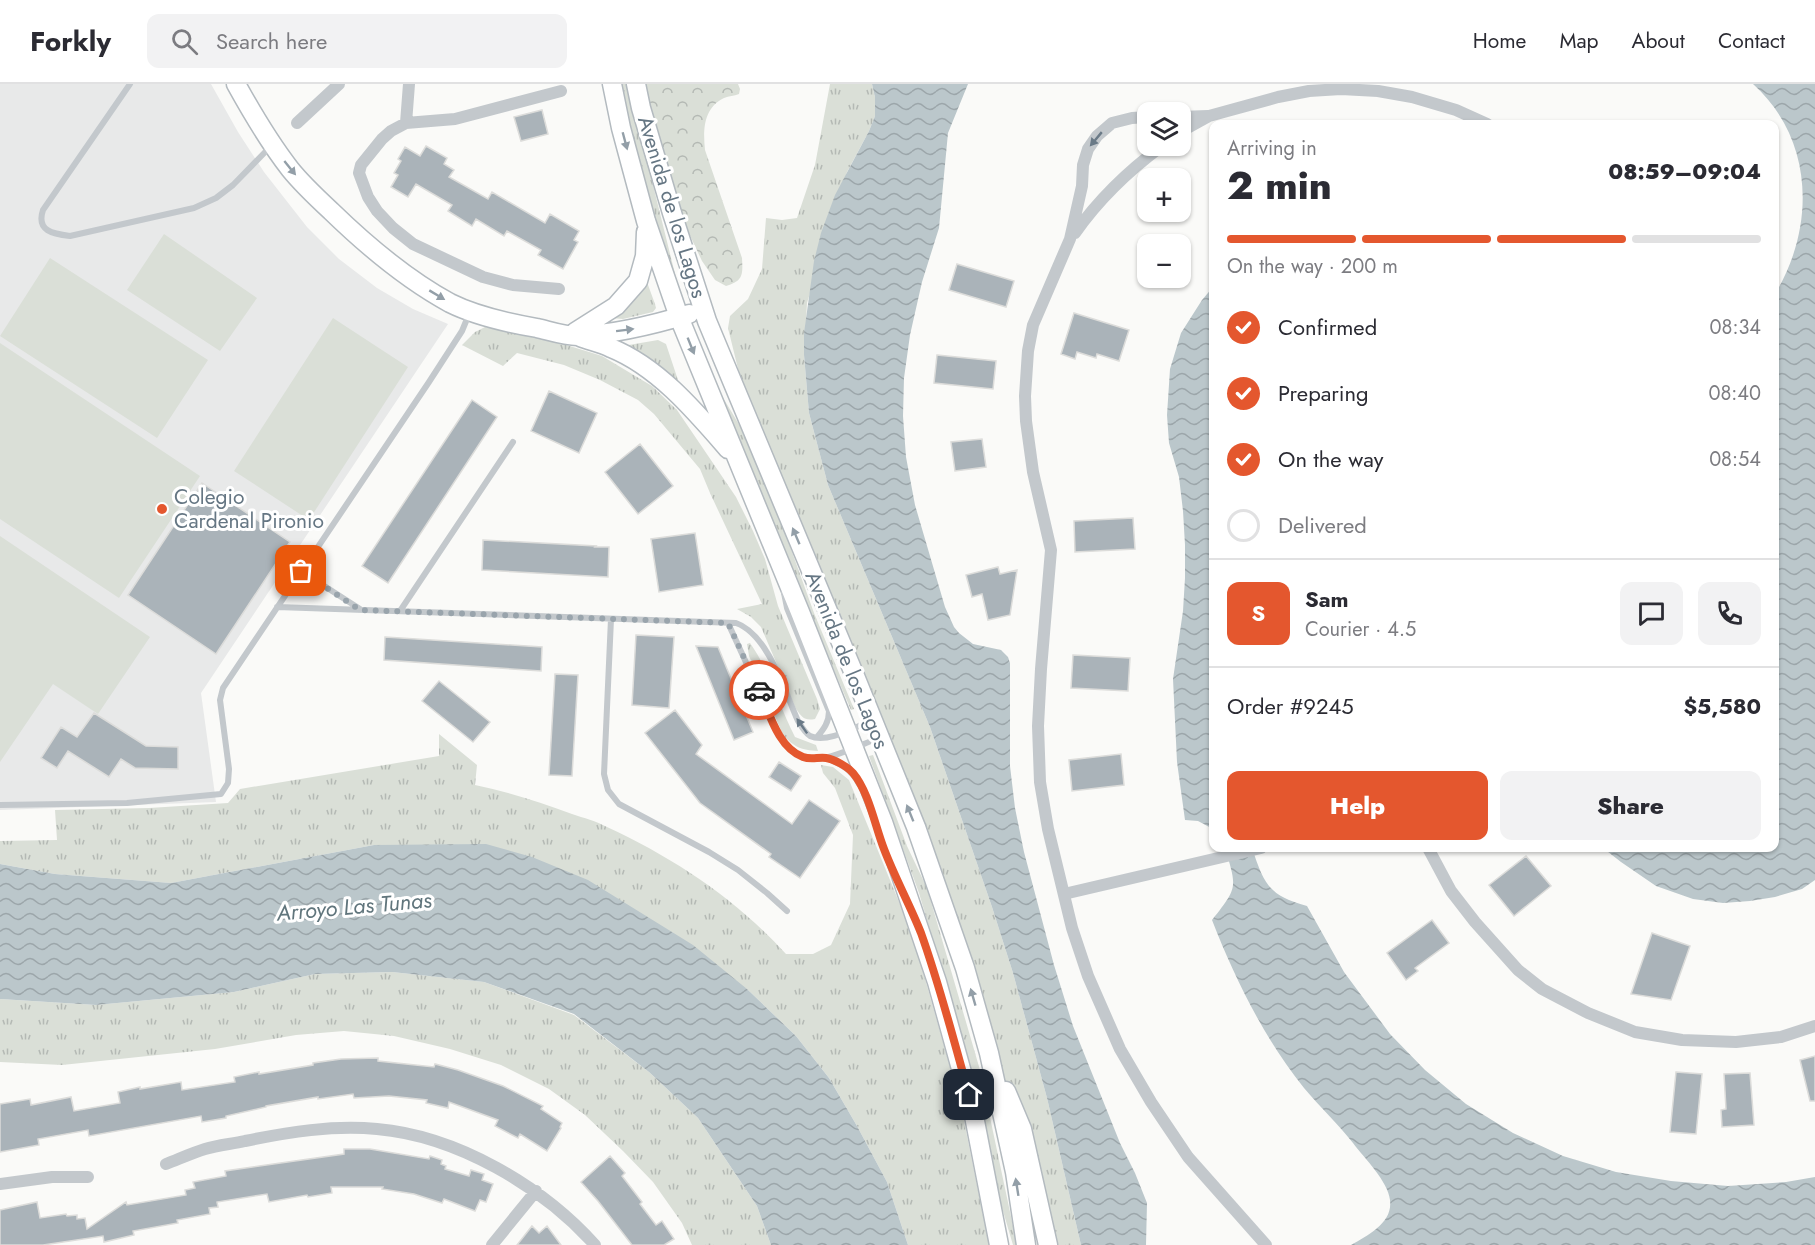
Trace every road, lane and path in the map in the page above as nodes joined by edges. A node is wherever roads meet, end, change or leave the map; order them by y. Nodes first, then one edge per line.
1 (130, 84) edge
2 (236, 84) edge
3 (339, 84) edge
4 (409, 84) edge
5 (612, 84) edge
6 (636, 84) edge
7 (561, 91) dead end
8 (1209, 116) junction
9 (1191, 117) edge
10 (1137, 118) edge
11 (1477, 120) edge
12 (297, 123) dead end
13 (406, 123) junction
14 (1191, 126) edge
15 (273, 144) junction
16 (1148, 156) edge
17 (1082, 186) junction
18 (1101, 199) junction
19 (646, 222) junction
20 (1070, 239) junction
21 (559, 289) dead end
22 (703, 309) junction
23 (470, 311) junction
24 (679, 317) junction
25 (573, 335) junction
26 (513, 441) dead end
27 (738, 460) junction
28 (777, 555) junction
29 (301, 571) junction
30 (277, 607) junction
31 (360, 610) junction
32 (400, 611) junction
33 (611, 619) junction
34 (728, 623) junction
35 (872, 720) junction
36 (817, 737) junction
37 (880, 738) junction
38 (850, 739) junction
39 (825, 758) junction
40 (865, 797) dead end
41 (0, 805) edge
42 (884, 850) dead end
43 (1245, 852) edge
44 (1430, 852) edge
45 (1064, 894) junction
46 (787, 911) dead end
47 (920, 932) junction
48 (1815, 1026) edge
49 (989, 1053) junction
50 (166, 1164) dead end
51 (88, 1177) dead end
52 (0, 1184) edge
53 (536, 1191) junction
54 (492, 1245) edge
55 (595, 1245) edge
56 (999, 1245) edge
57 (1026, 1245) edge
58 (1048, 1245) edge
59 (1266, 1245) edge

1 - 15 lane
2 - 15 street
3 - 12 street
4 - 13 street
5 -> 19 street, Avenida de los Lagos
6 - 22 street, Avenida de los Lagos
7 - 13 street
8 - 9 street
8 - 11 street
8 - 14 street
10 -> 17 street
13 - 21 street
15 -> 23 street
16 - 18 street
17 - 18 street
17 - 20 street
18 - 20 street
19 - 24 street, Avenida de los Lagos
19 - 25 street
20 - 45 street
22 - 24 street
35 -> 22 street, Avenida de los Lagos
23 - 25 street
23 - 29 lane
25 -> 24 street
24 -> 27 street, Avenida de los Lagos
25 - 27 street
26 - 32 lane
27 - 28 street, Avenida de los Lagos
28 - 36 lane
28 - 38 street, Avenida de los Lagos
29 - 30 lane
29 - 31 lane
30 - 31 lane
30 - 41 lane
31 - 32 lane
32 - 33 lane
33 - 34 lane
33 - 46 lane
36 -> 34 lane
34 - 39 lane
35 - 37 street, Avenida de los Lagos
35 - 38 lane
36 - 38 lane
37 - 38 lane
49 -> 37 street, Avenida de los Lagos
38 - 39 lane
38 - 47 street, Avenida de los Lagos
39 - 40 lane
42 - 47 lane
43 - 45 street
44 - 48 street
45 - 59 street
47 - 56 street, Avenida de los Lagos
57 -> 49 street, Avenida de los Lagos
49 - 58 street
50 - 53 street
51 - 52 street
53 - 54 street
53 - 55 street

